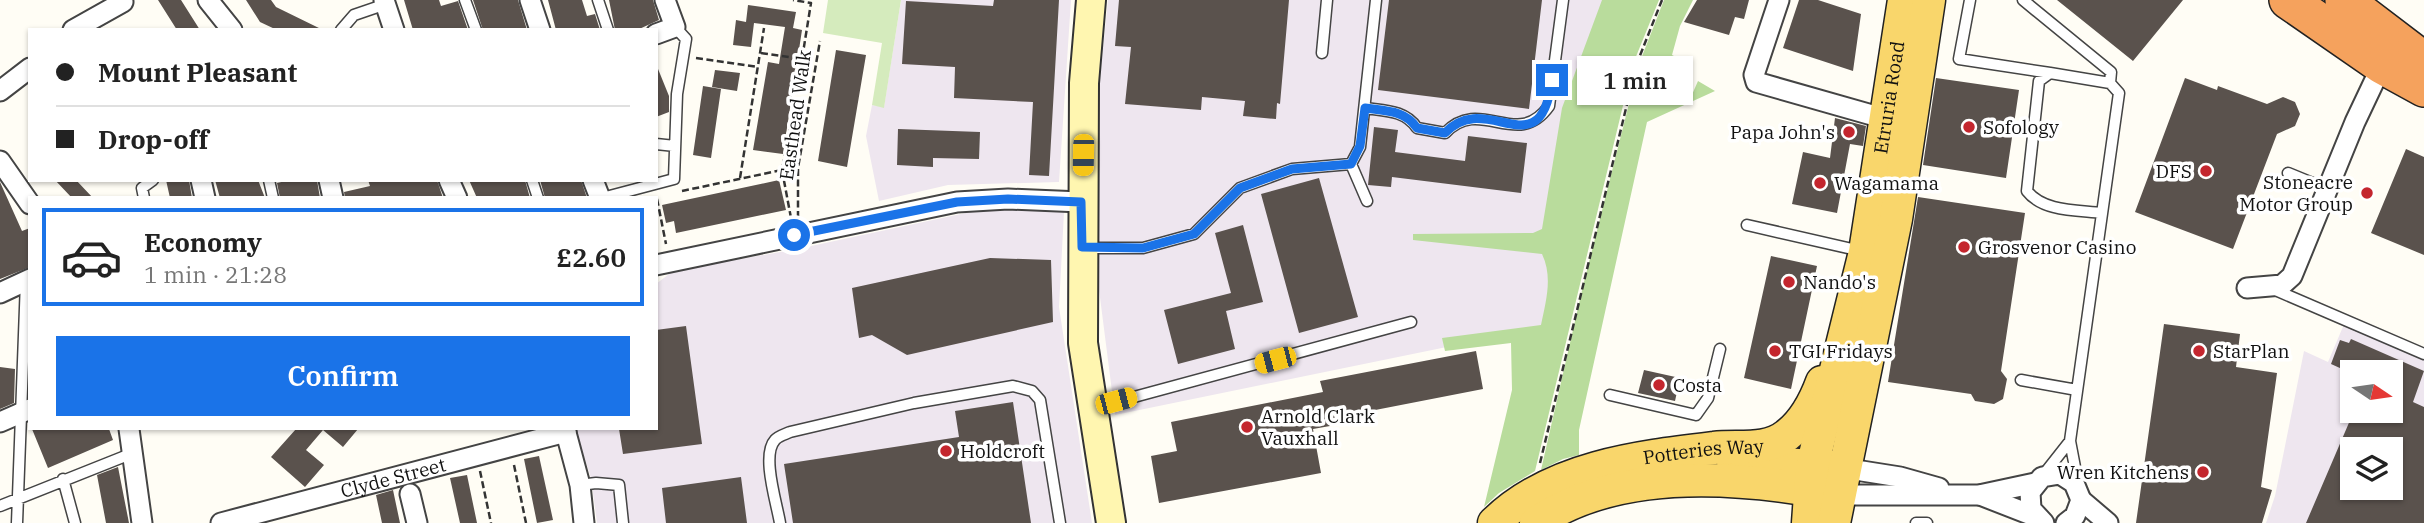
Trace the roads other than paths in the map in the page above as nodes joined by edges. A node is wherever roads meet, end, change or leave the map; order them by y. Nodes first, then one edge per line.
1 (208, 0) edge
2 (465, 0) edge
3 (530, 0) edge
4 (598, 0) edge
5 (665, 0) edge
6 (1091, 0) edge
7 (1327, 0) edge
8 (1376, 0) edge
9 (1563, 0) edge
10 (1779, 0) edge
11 (1904, 0) edge
12 (1928, 0) edge
13 (1970, 0) edge
14 (2023, 0) edge
15 (2288, 0) edge
16 (2344, 0) edge
17 (2386, 0) edge
18 (385, 2) edge
19 (125, 6) edge
20 (77, 28) edge
21 (230, 28) edge
22 (343, 28) edge
23 (393, 28) edge
24 (475, 28) edge
25 (539, 28) edge
26 (607, 28) edge
27 (666, 30) edge
28 (2424, 30) edge
29 (1322, 53) dead end
30 (2424, 61) edge
31 (2382, 65) junction
32 (28, 70) edge
33 (2050, 73) junction
34 (2110, 83) junction
35 (2424, 88) edge
36 (0, 91) edge
37 (1365, 108) junction
38 (1886, 119) junction
39 (658, 144) edge
40 (675, 146) junction
41 (1351, 164) junction
42 (2, 167) edge
43 (2288, 173) dead end
44 (150, 182) edge
45 (2328, 189) junction
46 (144, 196) edge
47 (608, 196) edge
48 (28, 201) edge
49 (1367, 201) dead end
50 (1081, 202) junction
51 (2102, 213) junction
52 (1747, 225) dead end
53 (1082, 247) junction
54 (1877, 254) junction
55 (663, 263) edge
56 (28, 280) edge
57 (2247, 288) dead end
58 (2269, 288) junction
59 (0, 293) edge
60 (1850, 313) junction
61 (1411, 322) dead end
62 (1720, 349) dead end
63 (2424, 354) edge
64 (2021, 380) dead end
65 (2077, 390) junction
66 (1610, 395) dead end
67 (1093, 408) junction
68 (25, 411) edge
69 (0, 422) edge
70 (129, 430) edge
71 (565, 430) edge
72 (2070, 442) junction
73 (133, 453) junction
74 (1655, 456) junction
75 (63, 479) junction
76 (2038, 480) junction
77 (580, 485) junction
78 (1827, 489) edge
79 (1957, 493) junction
80 (410, 494) dead end
81 (1979, 495) junction
82 (17, 499) junction
83 (0, 506) edge
84 (2075, 507) edge
85 (1536, 508) edge
86 (2039, 519) edge
87 (17, 523) edge
88 (75, 523) edge
89 (142, 523) edge
90 (221, 523) edge
91 (417, 523) edge
92 (583, 523) edge
93 (623, 523) edge
94 (780, 523) edge
95 (1060, 523) edge
96 (1111, 523) edge
97 (1494, 523) edge
98 (1808, 523) edge
99 (1916, 523) edge
100 (1927, 523) edge
101 (2107, 523) edge

1 - 21 street
2 - 24 lane
3 - 25 street
4 - 26 lane
5 - 27 street
6 - 50 street
7 - 29 lane
8 - 37 lane
9 - 37 lane
10 - 38 street
11 - 38 main road, Etruria Road
12 - 54 main road, Etruria Road
13 - 33 lane
14 - 34 lane
15 - 31 highway
16 - 30 highway
17 - 28 highway
18 - 22 lane
18 - 23 street
19 - 20 street
27 - 40 lane
31 - 35 highway
31 - 45 street
32 - 36 street
33 - 34 lane
33 - 51 lane
34 - 51 lane
37 - 41 lane
38 - 54 main road, Etruria Road
39 - 40 lane
40 - 47 lane
41 - 49 lane
41 - 53 lane
42 - 48 street
43 - 45 lane
44 - 46 lane
45 - 58 street
50 - 53 street
50 - 55 street
51 - 65 lane
52 - 54 lane
53 - 67 street
54 - 60 main road, Etruria Road
54 - 78 main road, Etruria Road
56 - 59 street
56 - 68 lane
57 - 58 street
58 - 63 lane
60 - 74 main road, Potteries Way
60 - 78 main road, Etruria Road
61 - 67 lane
62 - 66 lane
64 - 65 lane
65 - 72 lane
67 - 96 street
68 - 69 street
68 - 82 lane
70 - 73 street
71 - 77 street
71 - 90 street, Clyde Street
72 - 76 lane
72 - 84 lane
73 - 75 lane
73 - 89 street
74 - 78 main road
74 - 85 main road, Potteries Way
75 - 82 lane
75 - 88 lane
76 - 81 street
76 - 84 street
76 - 86 street
77 - 92 street
77 - 93 lane
78 - 79 street
78 - 79 street
78 - 85 main road, Potteries Way
78 - 98 main road, Etruria Road
79 - 81 street
80 - 91 street
81 - 86 street
82 - 83 lane
82 - 87 lane
84 - 101 street
85 - 97 main road, Potteries Way
94 - 95 lane
99 - 100 lane

